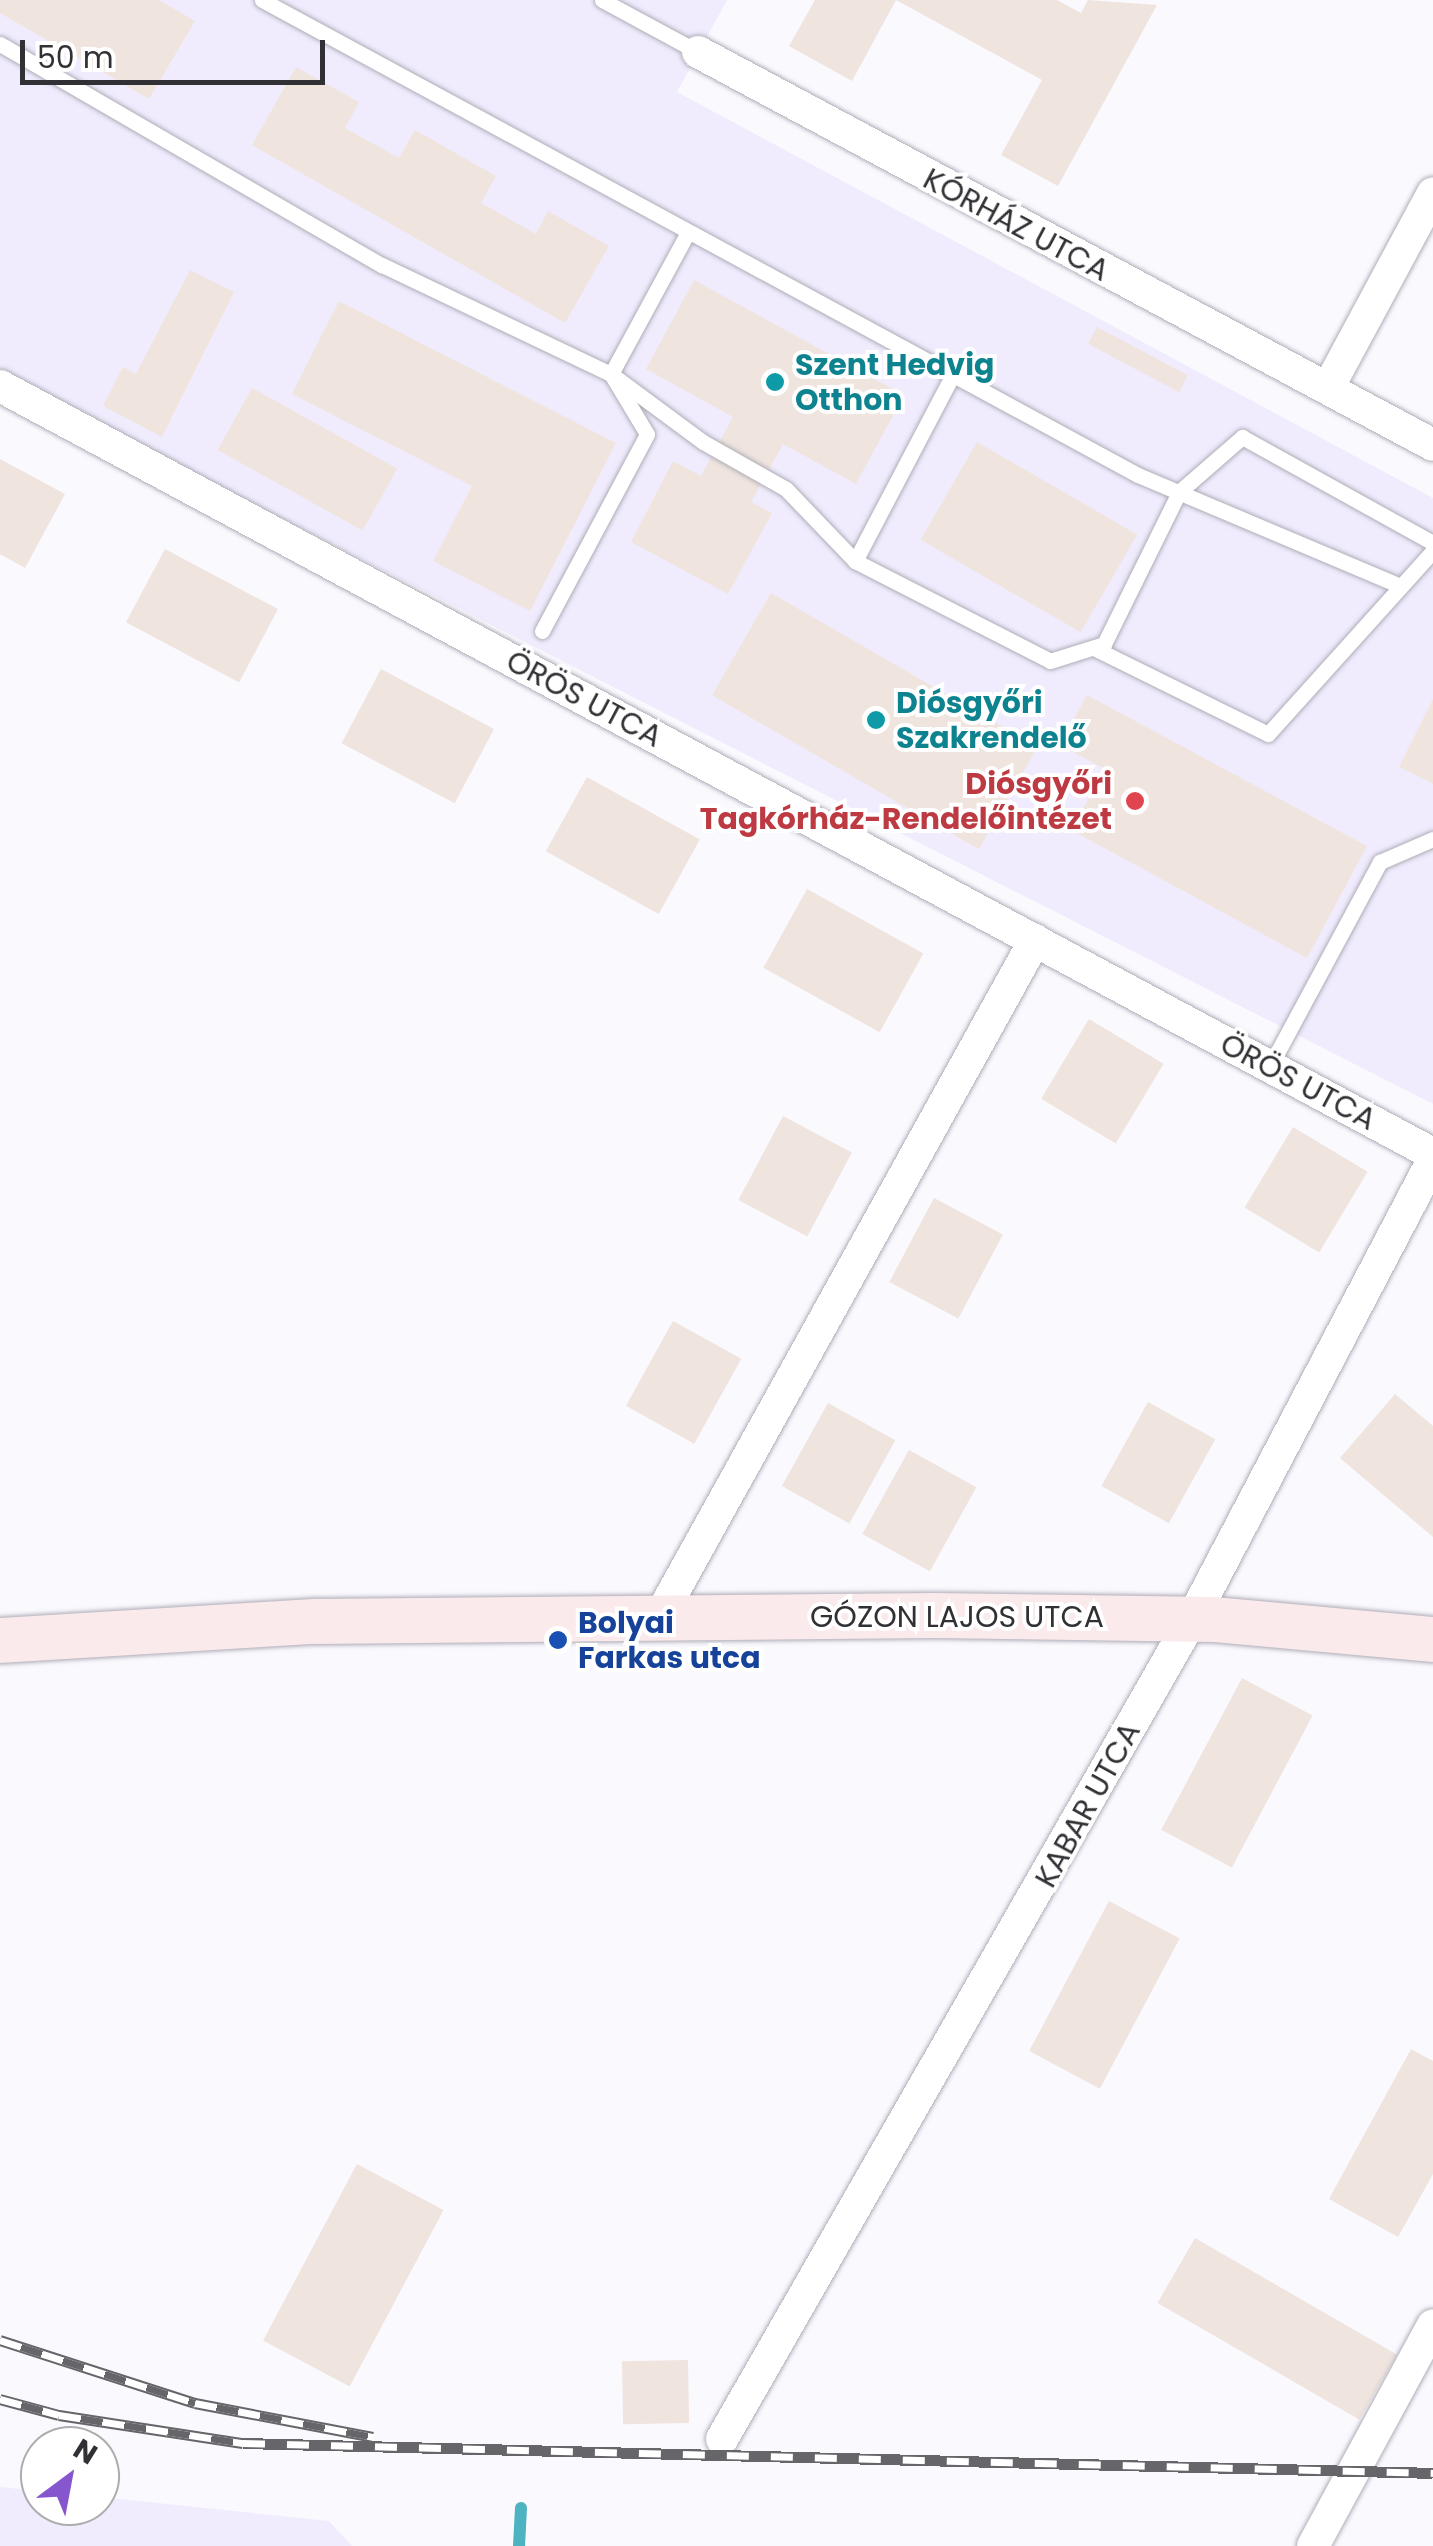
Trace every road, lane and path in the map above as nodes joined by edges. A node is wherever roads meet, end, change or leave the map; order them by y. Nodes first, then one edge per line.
1 (262, 0) edge
2 (602, 0) edge
3 (0, 44) edge
4 (698, 52) joint
5 (1433, 193) edge
6 (687, 234) junction
7 (611, 374) junction
8 (952, 376) junction
9 (0, 386) edge
10 (1328, 388) junction
11 (1433, 445) edge
12 (1179, 492) junction
13 (1433, 543) edge
14 (1433, 552) edge
15 (855, 561) junction
16 (1399, 586) junction
17 (542, 630) dead end
18 (1094, 648) junction
19 (1433, 839) edge
20 (1035, 940) junction
21 (1270, 1066) junction
22 (1433, 1157) edge
23 (660, 1616) junction
24 (1192, 1619) junction
25 (1433, 1639) edge
26 (0, 1640) edge
27 (1433, 2325) edge
28 (722, 2439) dead end
29 (1314, 2546) edge

1 - 6 lane
2 - 4 lane, KÓRHÁZ UTCA
3 - 7 lane
4 - 10 street, KÓRHÁZ UTCA
5 - 10 street
6 - 7 lane
6 - 8 lane
7 - 15 lane
7 - 17 lane
8 - 12 lane
8 - 15 lane
9 - 20 street, ÖRÖS UTCA
10 - 11 street, KÓRHÁZ UTCA
12 - 13 lane
12 - 16 lane
12 - 18 lane
14 - 16 lane
15 - 18 lane
16 - 18 lane
19 - 21 lane
20 - 21 street, ÖRÖS UTCA
20 - 23 street
21 - 22 street, ÖRÖS UTCA
22 - 24 street, KABAR UTCA
23 - 24 main road, GÓZON LAJOS UTCA
23 - 26 main road, GÓZON LAJOS UTCA
24 - 25 main road, GÓZON LAJOS UTCA
24 - 28 street, KABAR UTCA
27 - 29 street

